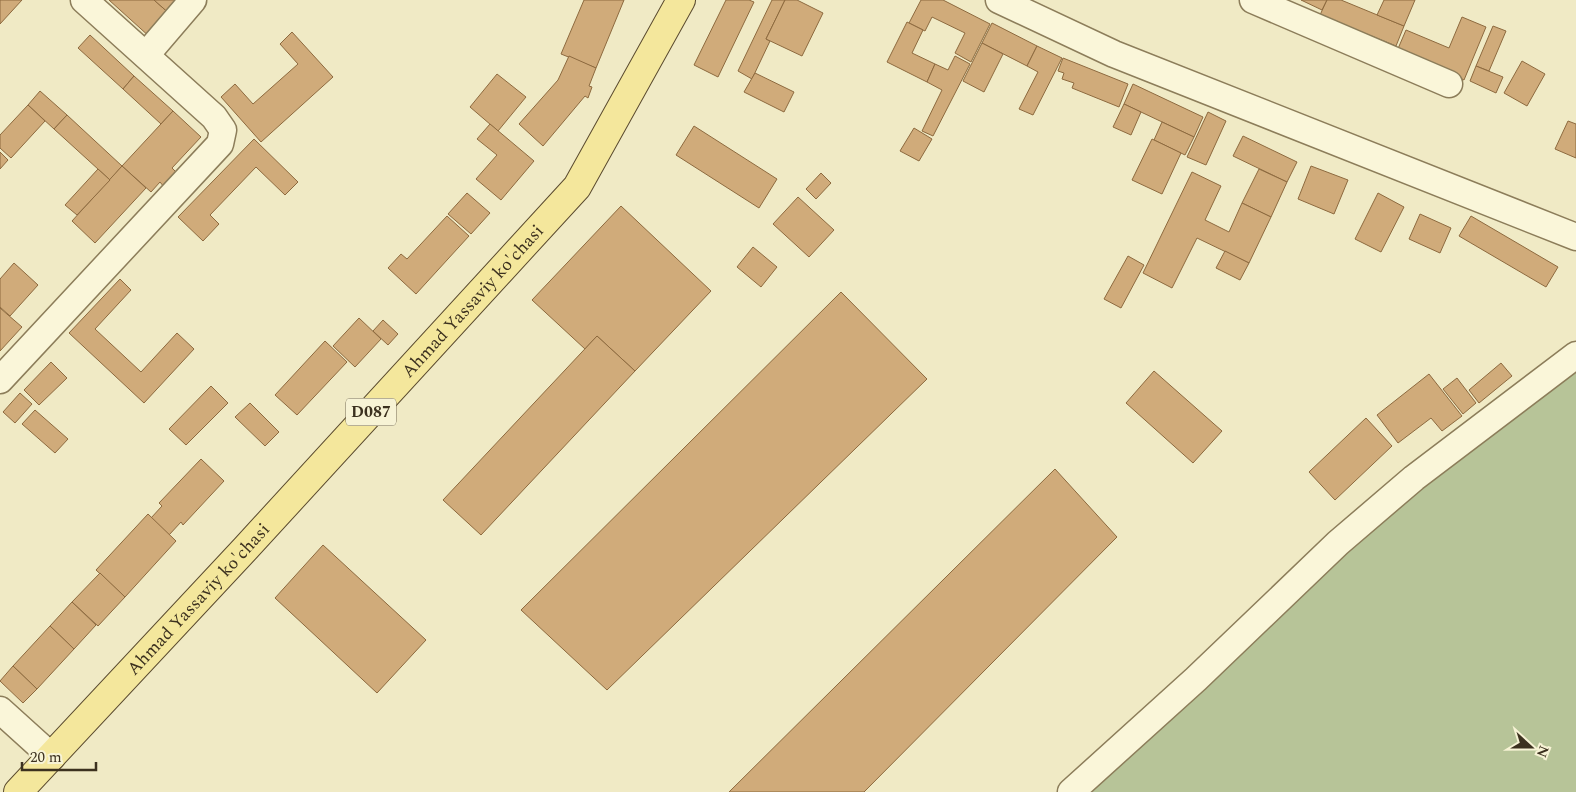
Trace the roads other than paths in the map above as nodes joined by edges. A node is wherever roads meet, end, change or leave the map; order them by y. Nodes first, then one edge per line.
1 (84, 0) edge
2 (193, 0) edge
3 (681, 0) edge
4 (999, 0) edge
5 (1253, 0) edge
6 (146, 55) junction
7 (1449, 84) dead end
8 (1576, 236) edge
9 (1576, 355) edge
10 (0, 379) edge
11 (0, 710) edge
12 (52, 757) junction
13 (18, 792) edge
14 (1071, 792) edge

1 - 6 street
2 - 6 street
3 - 12 main road, Ahmad Yassaviy ko'chasi / D087
4 - 8 street
5 - 7 street
6 - 10 street
9 - 14 street
11 - 12 street
12 - 13 main road, Ahmad Yassaviy ko'chasi / D087

